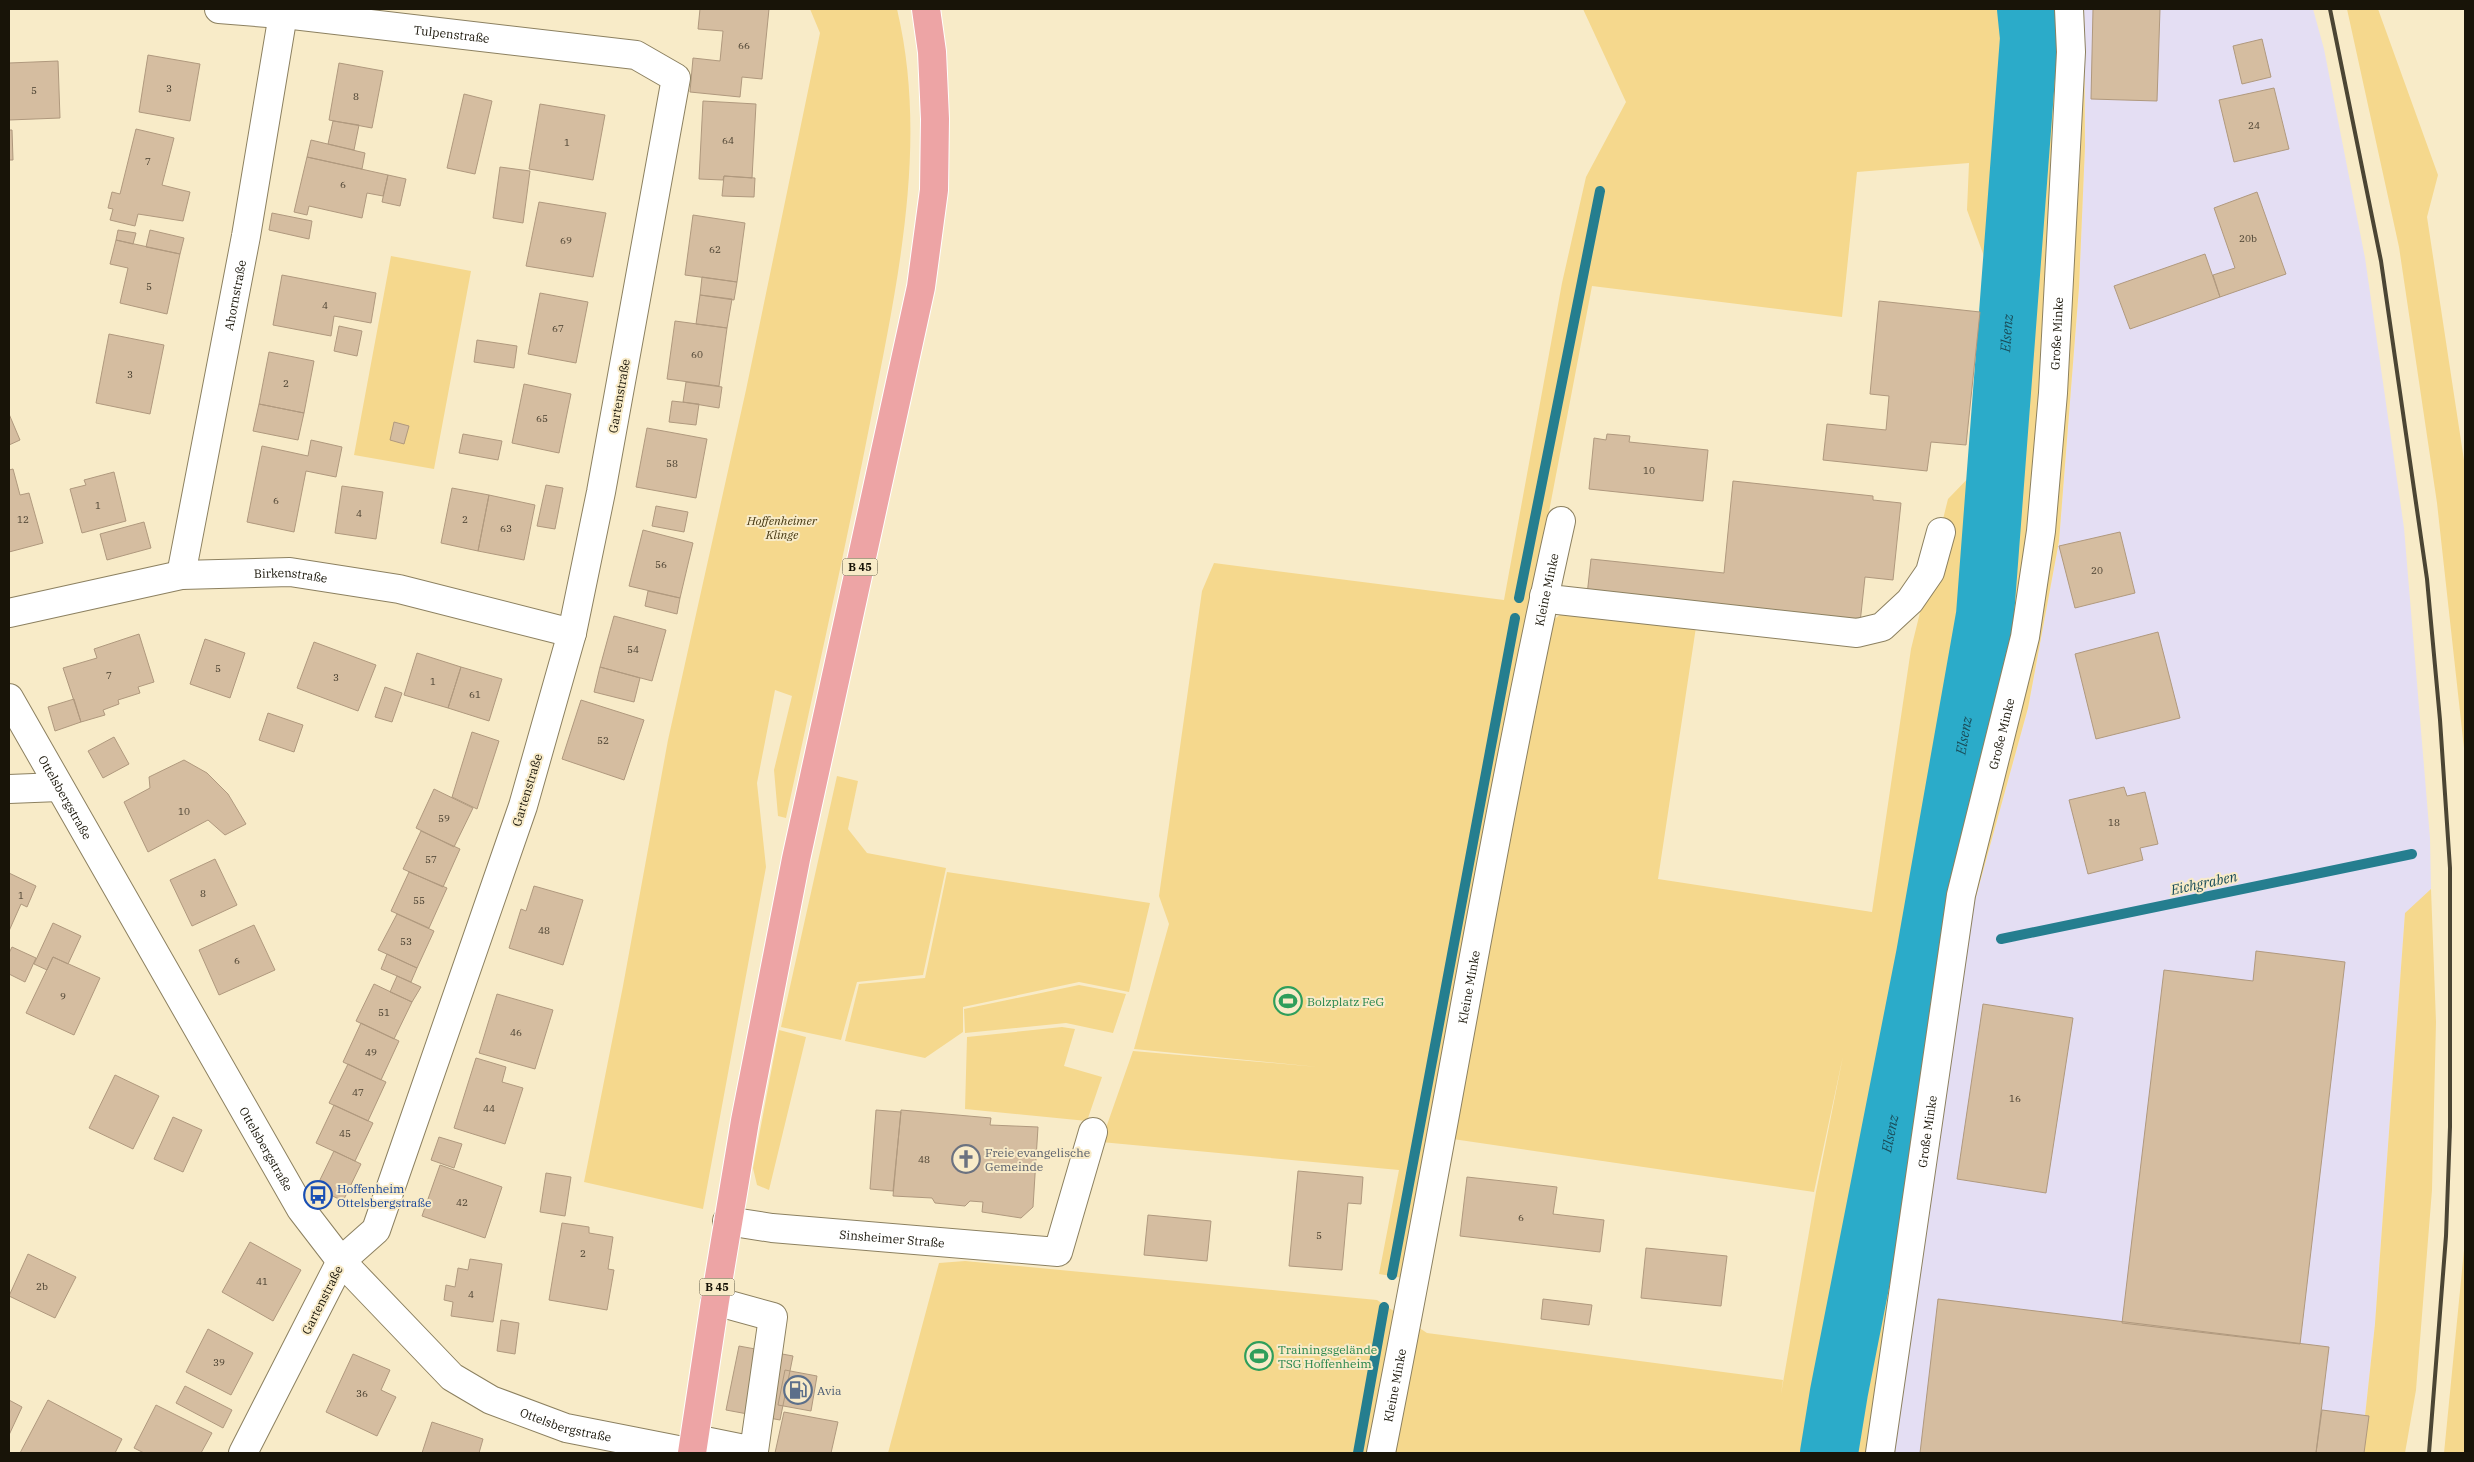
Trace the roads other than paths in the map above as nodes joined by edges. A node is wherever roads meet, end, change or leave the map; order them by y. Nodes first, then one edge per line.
1 (219, 9) edge
2 (926, 9) edge
3 (2070, 9) edge
4 (283, 14) junction
5 (676, 78) joint
6 (1561, 522) dead end
7 (1942, 532) dead end
8 (182, 574) junction
9 (1544, 596) junction
10 (9, 613) edge
11 (572, 634) junction
12 (9, 698) edge
13 (59, 787) junction
14 (9, 789) edge
15 (1093, 1132) dead end
16 (727, 1221) junction
17 (341, 1261) junction
18 (715, 1301) junction
19 (693, 1449) edge
20 (242, 1453) edge
21 (1381, 1453) edge
22 (1880, 1453) edge

1 - 4 street, Tulpenstraße
2 - 16 main road, B 45
3 - 22 street, Große Minke
4 - 5 street, Tulpenstraße
4 - 8 street, Ahornstraße
5 - 11 street, Gartenstraße
6 - 9 street, Kleine Minke
7 - 9 street
8 - 10 street, Birkenstraße
8 - 11 street, Birkenstraße
9 - 21 street, Kleine Minke
11 - 17 street, Gartenstraße
12 - 13 street, Ottelsbergstraße
13 - 14 street
13 - 17 street, Ottelsbergstraße
15 - 16 street, Sinsheimer Straße
16 - 18 main road, B 45
17 - 19 street, Ottelsbergstraße
17 - 20 street, Gartenstraße
18 - 19 main road, B 45
18 - 19 street, Ottelsbergstraße

